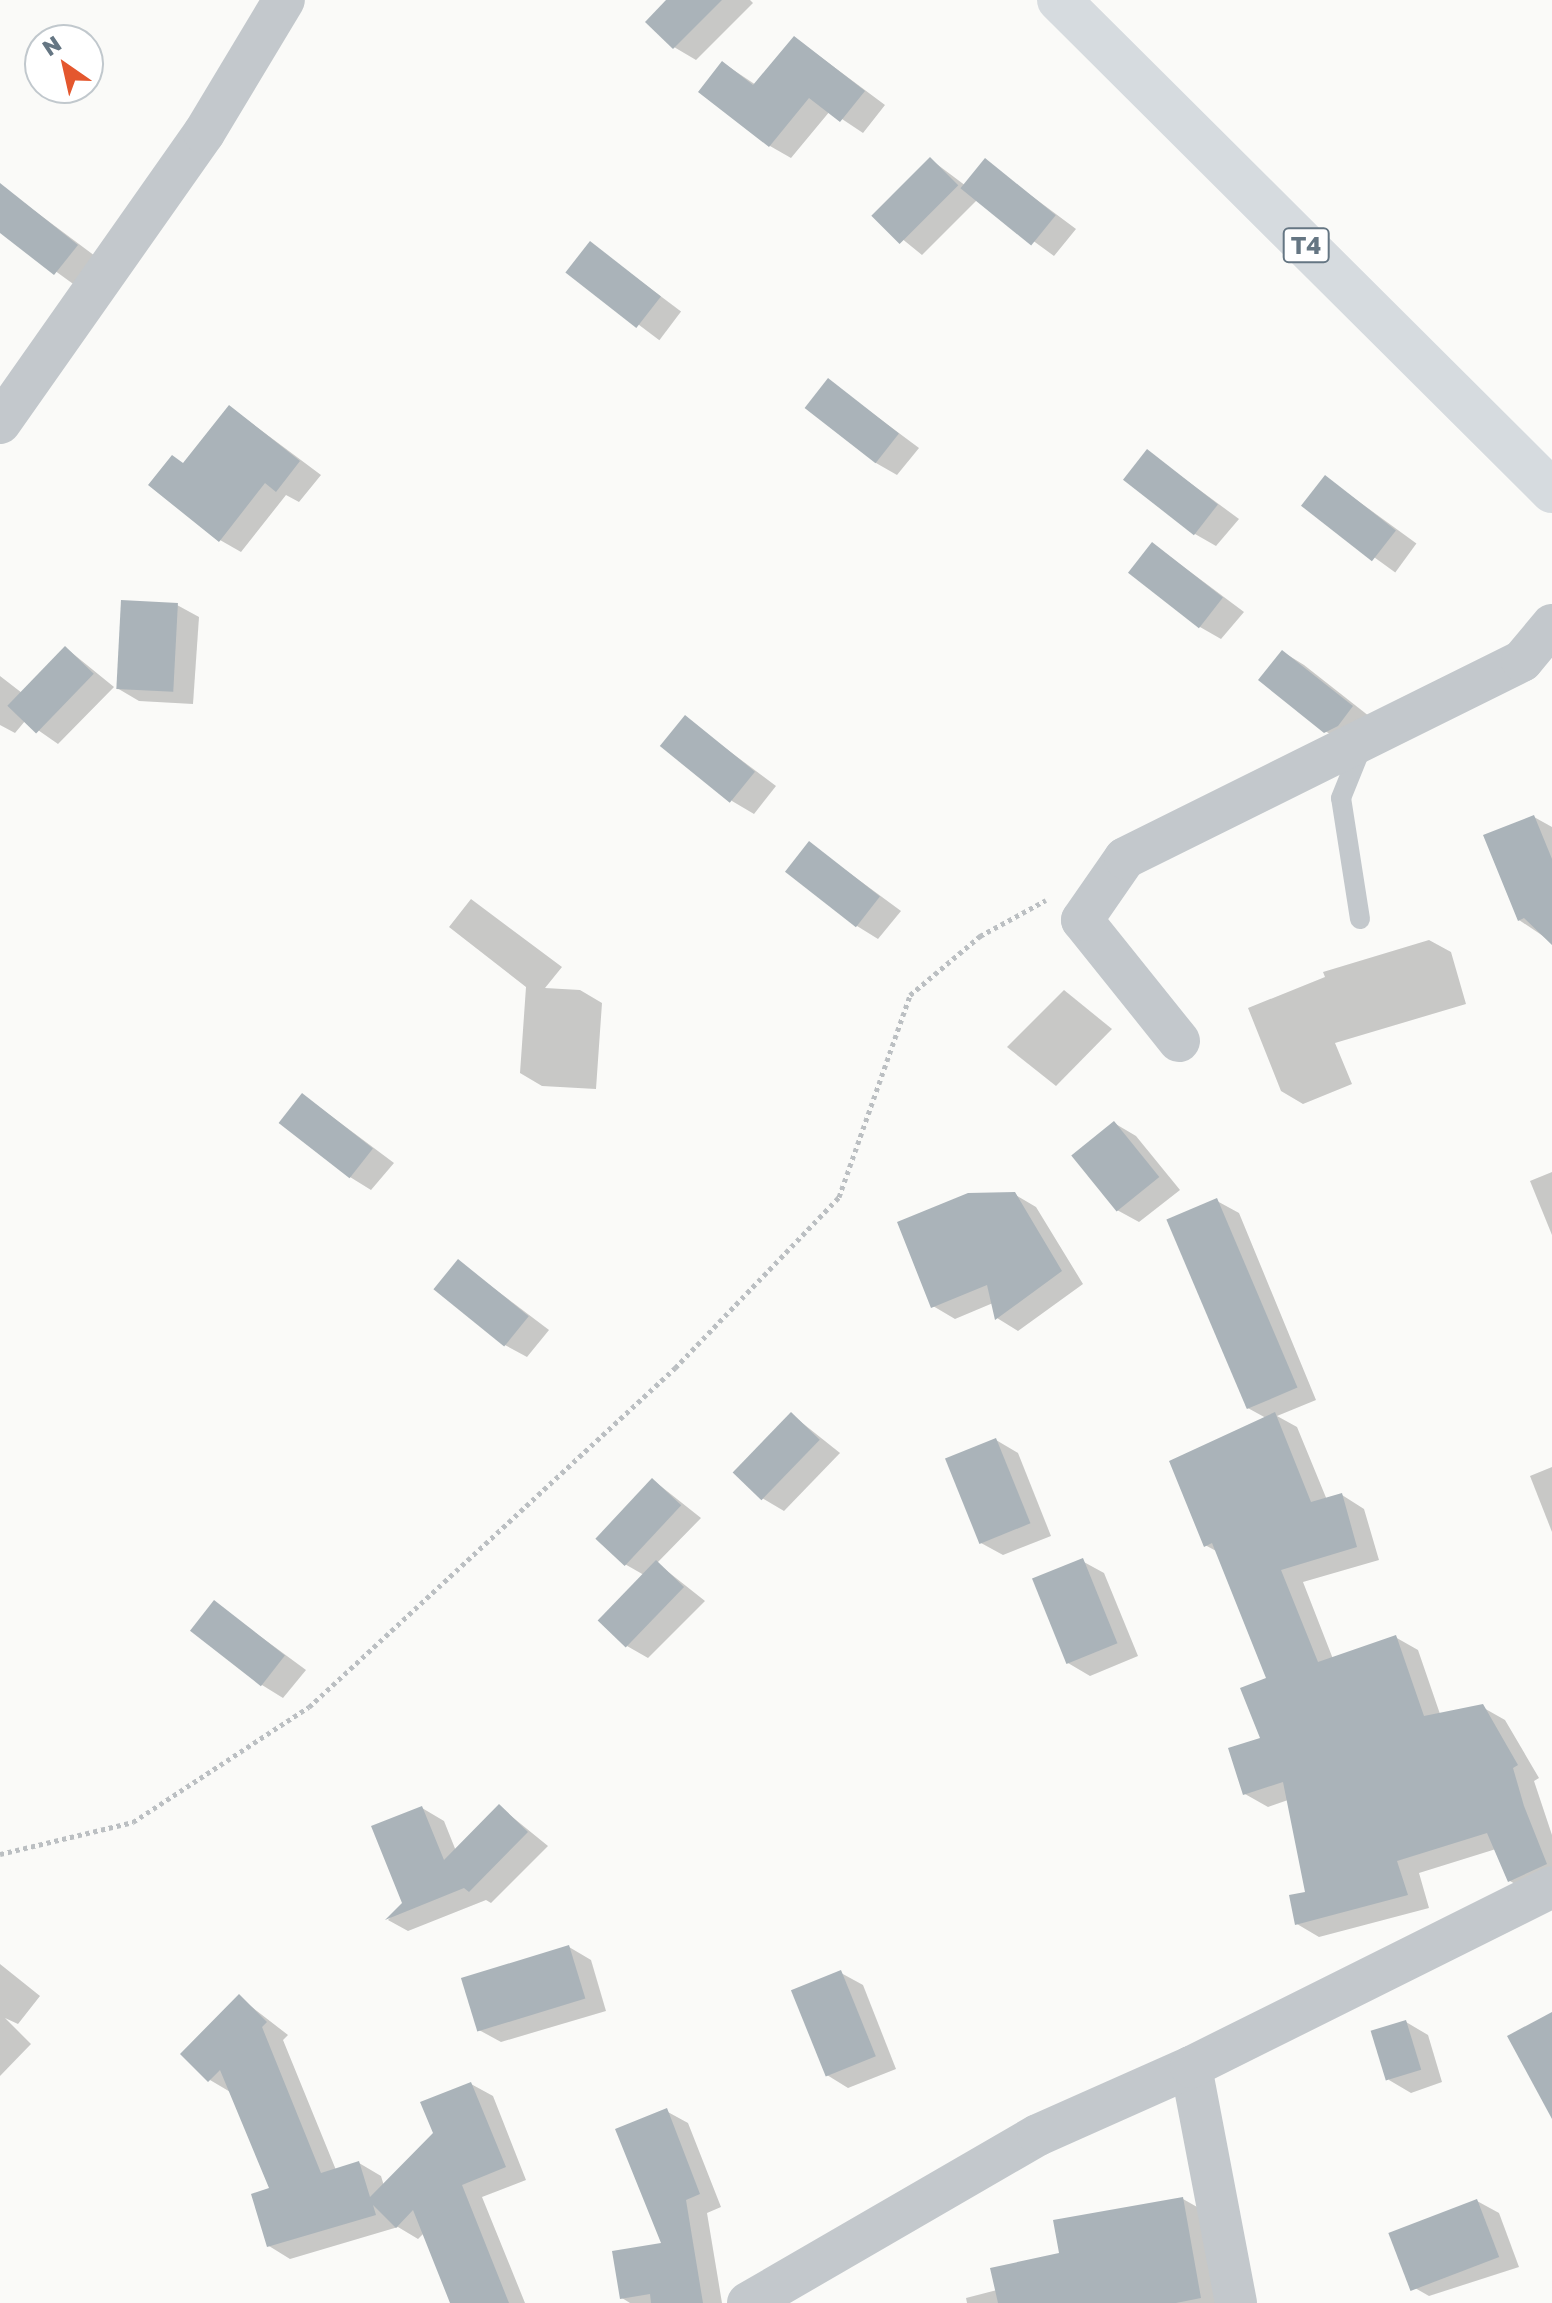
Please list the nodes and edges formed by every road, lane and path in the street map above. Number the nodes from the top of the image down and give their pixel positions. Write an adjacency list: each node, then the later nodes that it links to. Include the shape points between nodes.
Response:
1 (284, 0): 3 (street, via 204,133)
2 (1059, 0): 4 (highway, T4)
3 (0, 423)
4 (1552, 491)
5 (1552, 625): 6 (street, via 1522,661)
6 (1364, 742): 8 (lane, via 1341,798); 9 (street, via 1125,858 1082,920)
7 (1059, 894): 10 (path, via 980,936 910,995 839,1197 675,1368 309,1707 133,1822)
8 (1360, 919)
9 (1179, 1041)
10 (0, 1854)
11 (1552, 1887): 12 (street)
12 (1191, 2067): 13 (street, via 1038,2135); 14 (street)
13 (748, 2303)
14 (1236, 2303)

